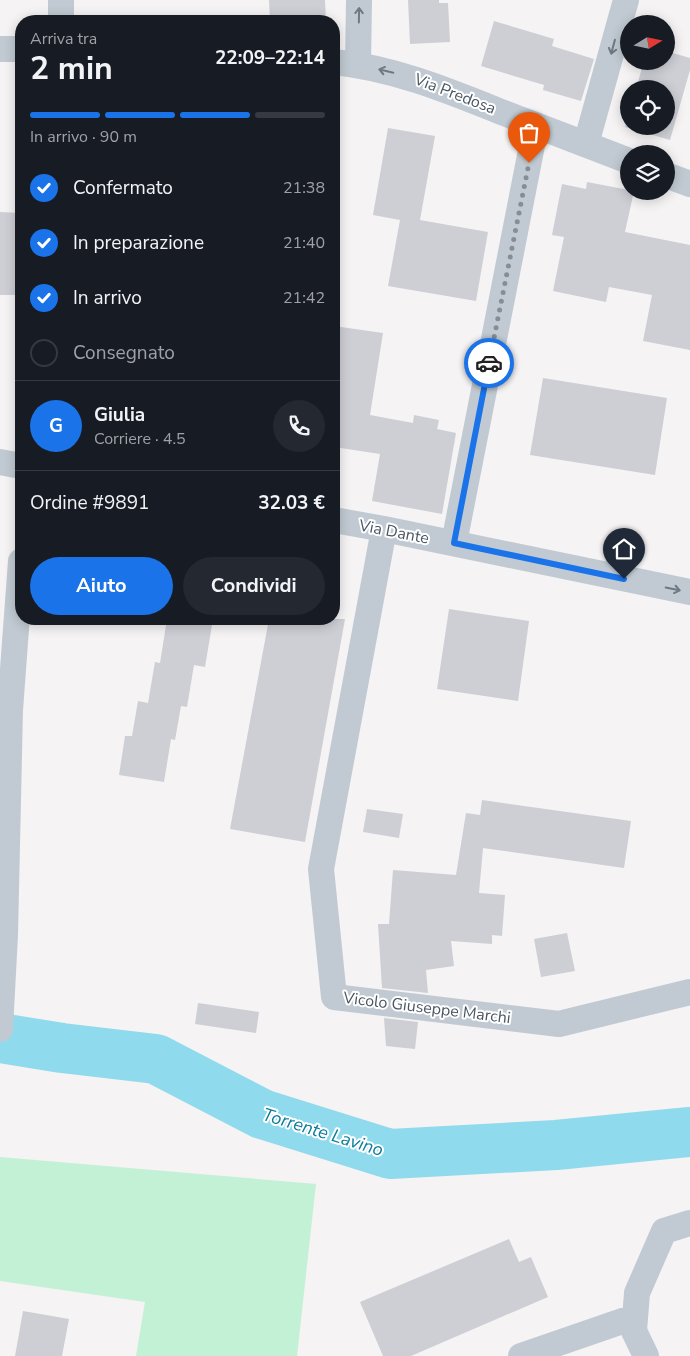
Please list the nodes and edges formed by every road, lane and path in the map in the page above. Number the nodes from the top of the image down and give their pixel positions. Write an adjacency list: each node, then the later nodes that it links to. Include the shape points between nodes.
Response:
1 (61, 0): 4 (street)
2 (359, 0): 7 (street, one-way to 2)
3 (626, 0): 9 (street, one-way to 9)
4 (61, 15)
5 (0, 49): 6 (street)
6 (15, 49)
7 (346, 63): 8 (street, Via Predosa, one-way to 7, via 401,74)
8 (536, 125): 9 (street, Via Predosa); 17 (street)
9 (586, 144): 10 (street, Via Predosa)
10 (620, 157)
11 (675, 178): 12 (street)
12 (690, 184)
13 (0, 462): 14 (street)
14 (15, 465)
15 (340, 521): 16 (street, Via Dante)
16 (384, 529): 17 (street, Via Dante); 20 (street, Vicolo Giuseppe Marchi, via 321,868 334,997 559,1024)
17 (454, 543): 18 (street, Via Dante, one-way to 18)
18 (690, 592)
19 (16, 625): 21 (street, via 10,710)
20 (690, 992)
21 (0, 1029)
22 (690, 1223): 23 (street, via 664,1231 637,1293)
23 (634, 1317): 24 (street); 25 (street, via 634,1331)
24 (520, 1356)
25 (646, 1356)

